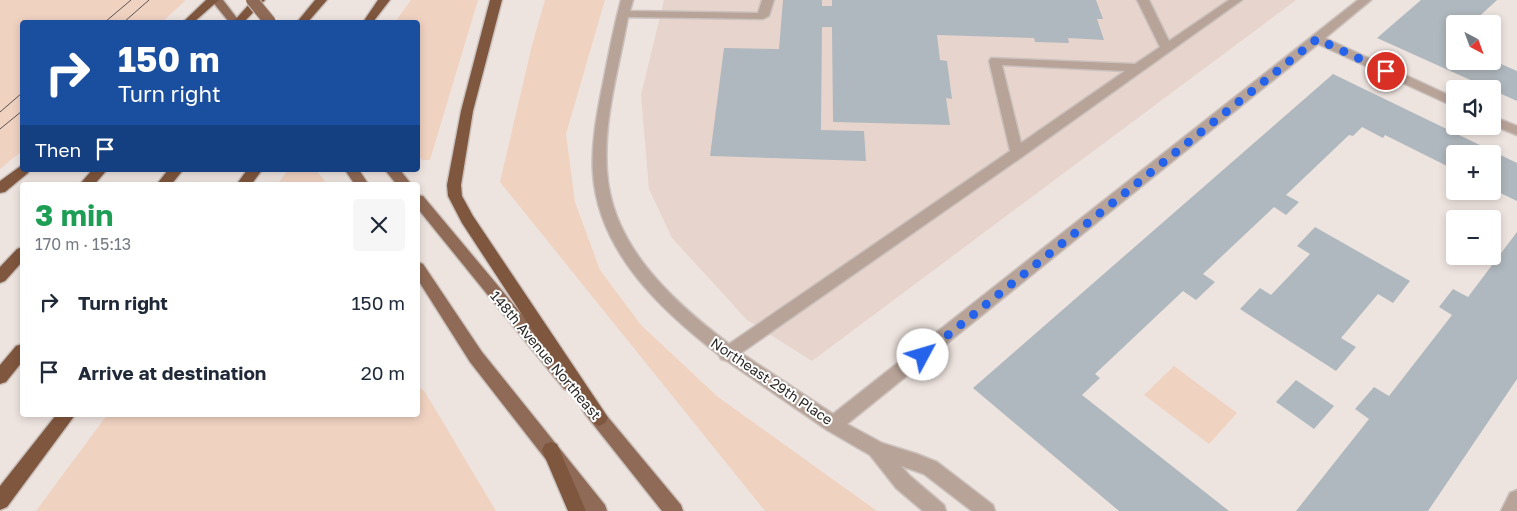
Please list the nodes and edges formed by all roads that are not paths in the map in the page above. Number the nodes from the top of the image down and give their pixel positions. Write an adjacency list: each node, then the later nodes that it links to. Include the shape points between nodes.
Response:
1 (213, 0): 14 (highway)
2 (217, 0): 15 (main road)
3 (252, 0): 17 (main road, bridge)
4 (258, 0): 16 (highway)
5 (321, 0): 18 (highway)
6 (384, 0): 19 (highway)
7 (496, 0): 45 (highway, via 467,111 454,185 455,196 466,219)
8 (627, 0): 13 (street, Northeast 29th Place)
9 (768, 0): 13 (street, via 763,16)
10 (1144, 0): 21 (street)
11 (1236, 0): 21 (street)
12 (1365, 0): 20 (street)
13 (623, 14): 42 (street, Northeast 29th Place, via 600,141 600,176 608,214 632,264 680,315)
14 (190, 20)
15 (234, 20)
16 (238, 20)
17 (268, 20)
18 (304, 20)
19 (369, 20)
20 (1317, 39): 23 (street); 46 (street)
21 (1167, 49): 22 (street)
22 (1138, 68): 26 (street); 26 (street, via 995,61)
23 (1446, 99)
24 (1501, 124): 25 (street)
25 (1517, 131)
26 (1017, 154): 42 (street)
27 (20, 172): 36 (highway)
28 (98, 172): 32 (highway)
29 (174, 172): 33 (highway)
30 (253, 172): 34 (highway)
31 (394, 172): 35 (main road)
32 (89, 182)
33 (166, 182)
34 (245, 182)
35 (402, 182)
36 (0, 188)
37 (420, 202): 45 (main road, 148th Avenue Northeast)
38 (20, 255): 40 (highway)
39 (420, 271): 47 (main road, via 476,357)
40 (0, 277)
41 (20, 353): 43 (highway)
42 (727, 354): 46 (street, Northeast 29th Place)
43 (0, 377)
44 (64, 417): 50 (highway)
45 (599, 418): 53 (main road, 148th Avenue Northeast)
46 (833, 424): 48 (street, Northeast 29th Place)
47 (551, 450): 51 (highway); 52 (main road)
48 (877, 450): 54 (street, Northeast 29th Place, via 902,482); 55 (street, Northeast 29th Place, via 924,464)
49 (1517, 499): 56 (street)
50 (0, 501)
51 (576, 511)
52 (598, 511)
53 (674, 511)
54 (937, 511)
55 (986, 511)
56 (1510, 511)

